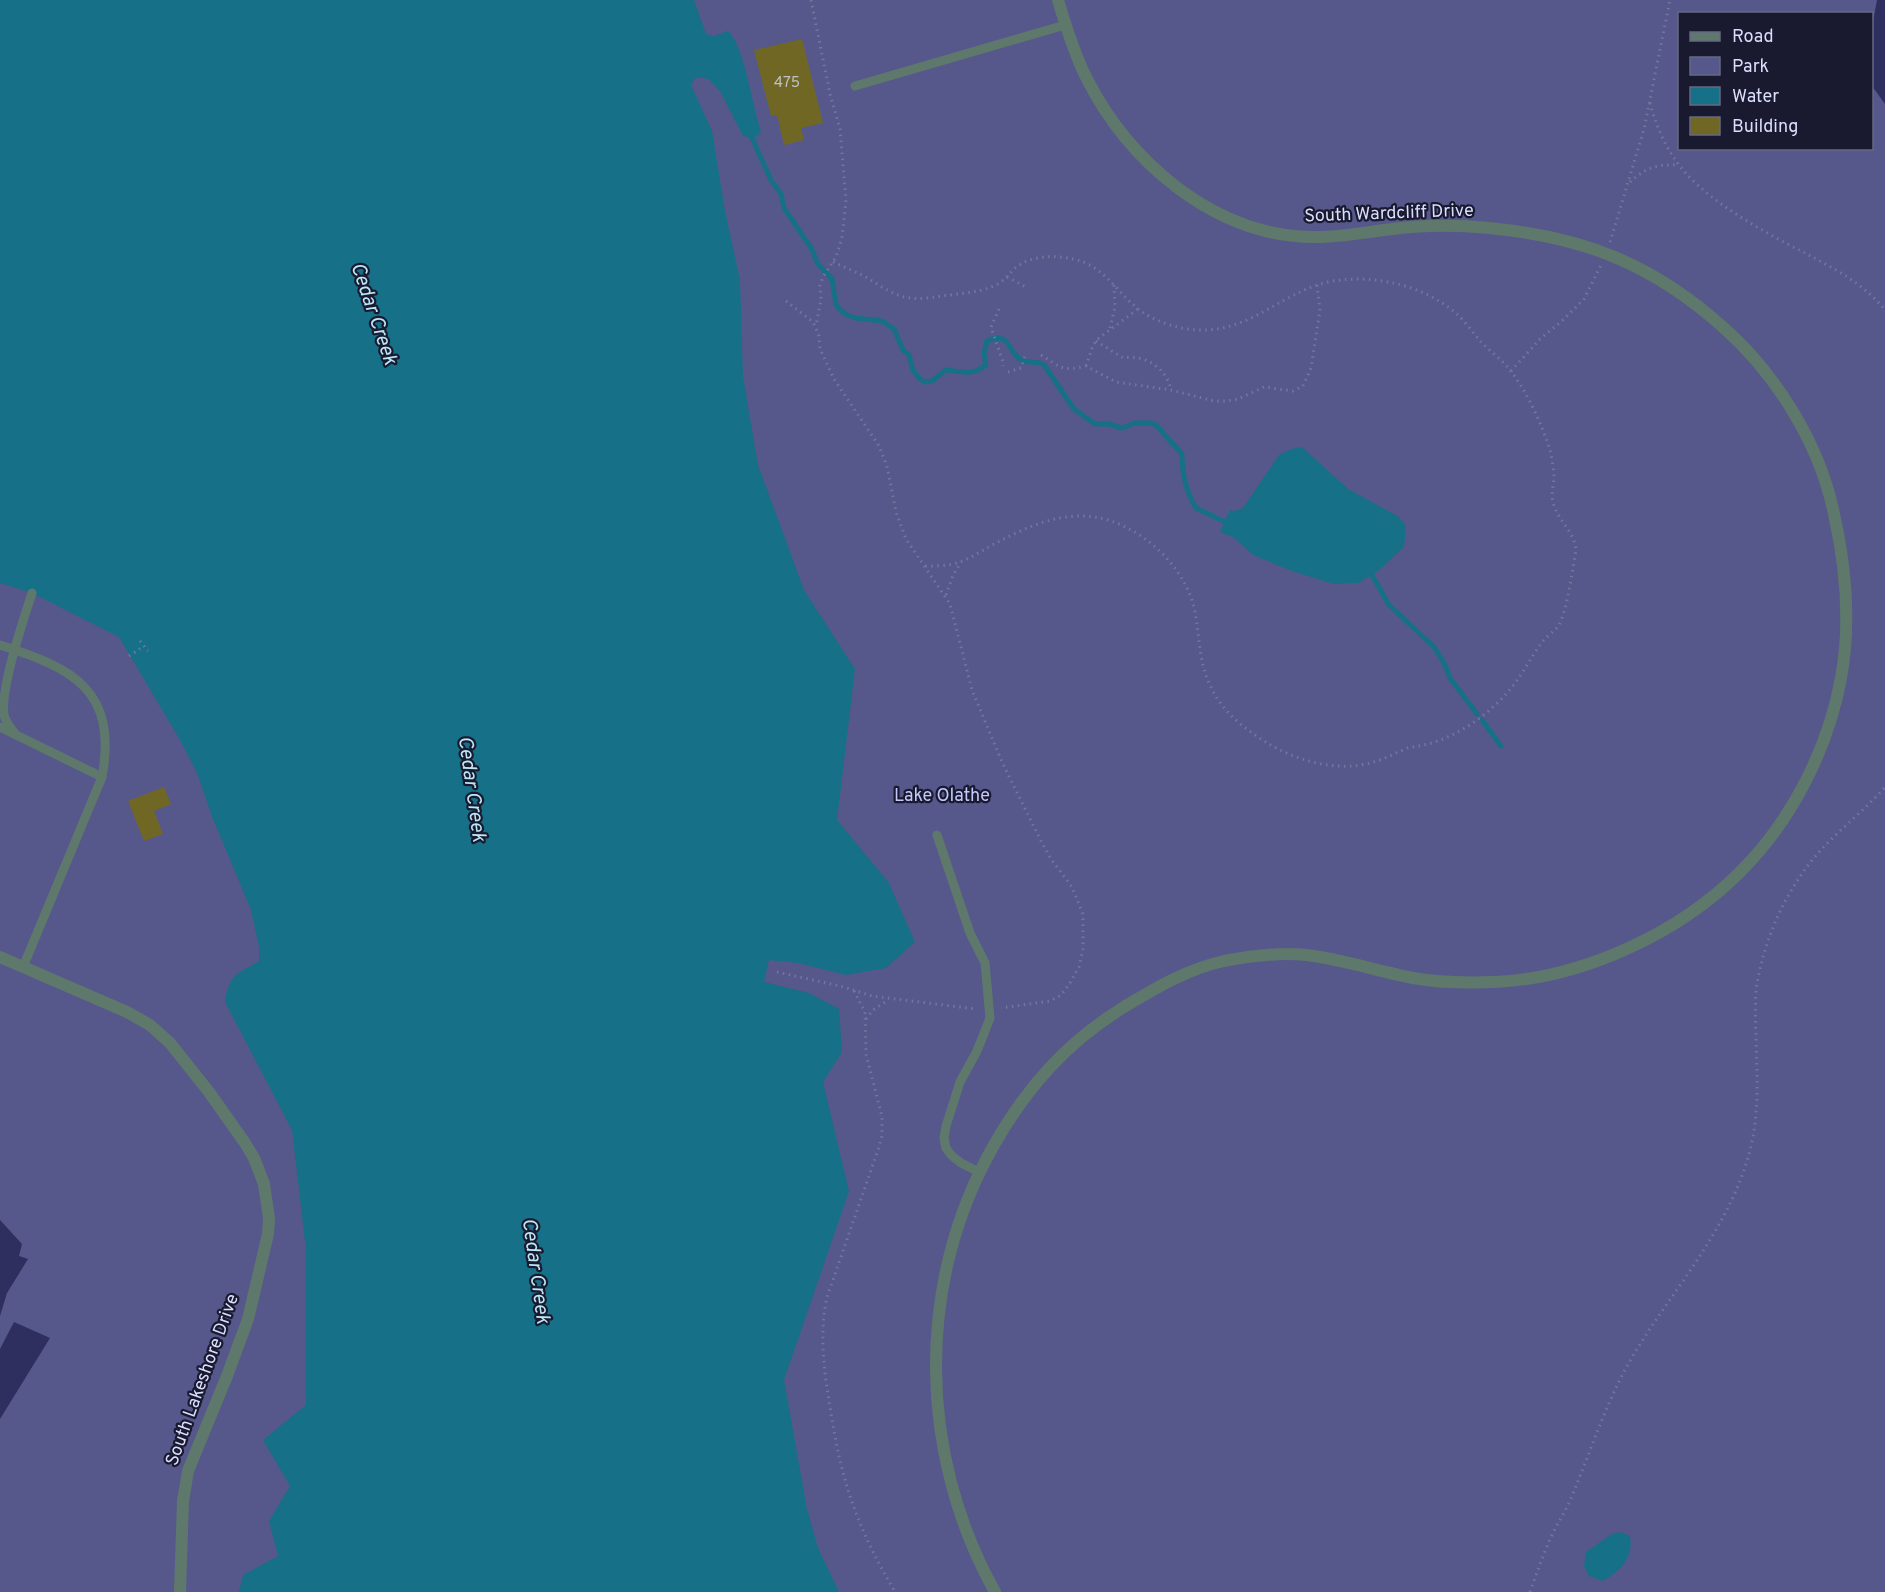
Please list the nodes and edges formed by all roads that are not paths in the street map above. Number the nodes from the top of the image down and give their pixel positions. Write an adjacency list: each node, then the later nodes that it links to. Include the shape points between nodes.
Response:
1 (1058, 0): 2 (street, South Wardcliff Drive)
2 (1065, 25): 3 (lane); 13 (street, South Wardcliff Drive, via 1088,82 1140,155 1198,203 1233,221 1273,233 1309,237 1450,226 1546,236 1624,260 1686,296 1735,337 1756,361 1798,420 1815,453 1827,484 1840,541 1846,632 1832,713 1799,794 1743,870 1673,924 1599,960 1545,976 1501,982 1419,979 1301,954 1266,955 1195,969 1120,1010 1063,1052 1022,1099)
3 (855, 86)
4 (32, 593): 6 (lane)
5 (0, 645): 6 (lane)
6 (15, 649): 8 (lane, via 2,699 4,715); 9 (lane, via 58,666 78,679 98,704 105,723 107,751)
7 (0, 727): 8 (lane)
8 (17, 736): 9 (lane)
9 (102, 777): 12 (lane)
10 (937, 835): 13 (lane, via 970,933 985,963 990,1018 960,1082 944,1138 951,1155)
11 (0, 957): 12 (street, South Lakeshore Drive)
12 (23, 967): 14 (street, South Lakeshore Drive, via 127,1012 164,1037 245,1143 264,1184 268,1234 248,1319 188,1471 183,1501)
13 (979, 1172): 15 (street, South Wardcliff Drive, via 947,1263 937,1320 935,1375 938,1415 953,1493 966,1532)
14 (180, 1592)
15 (995, 1592)

